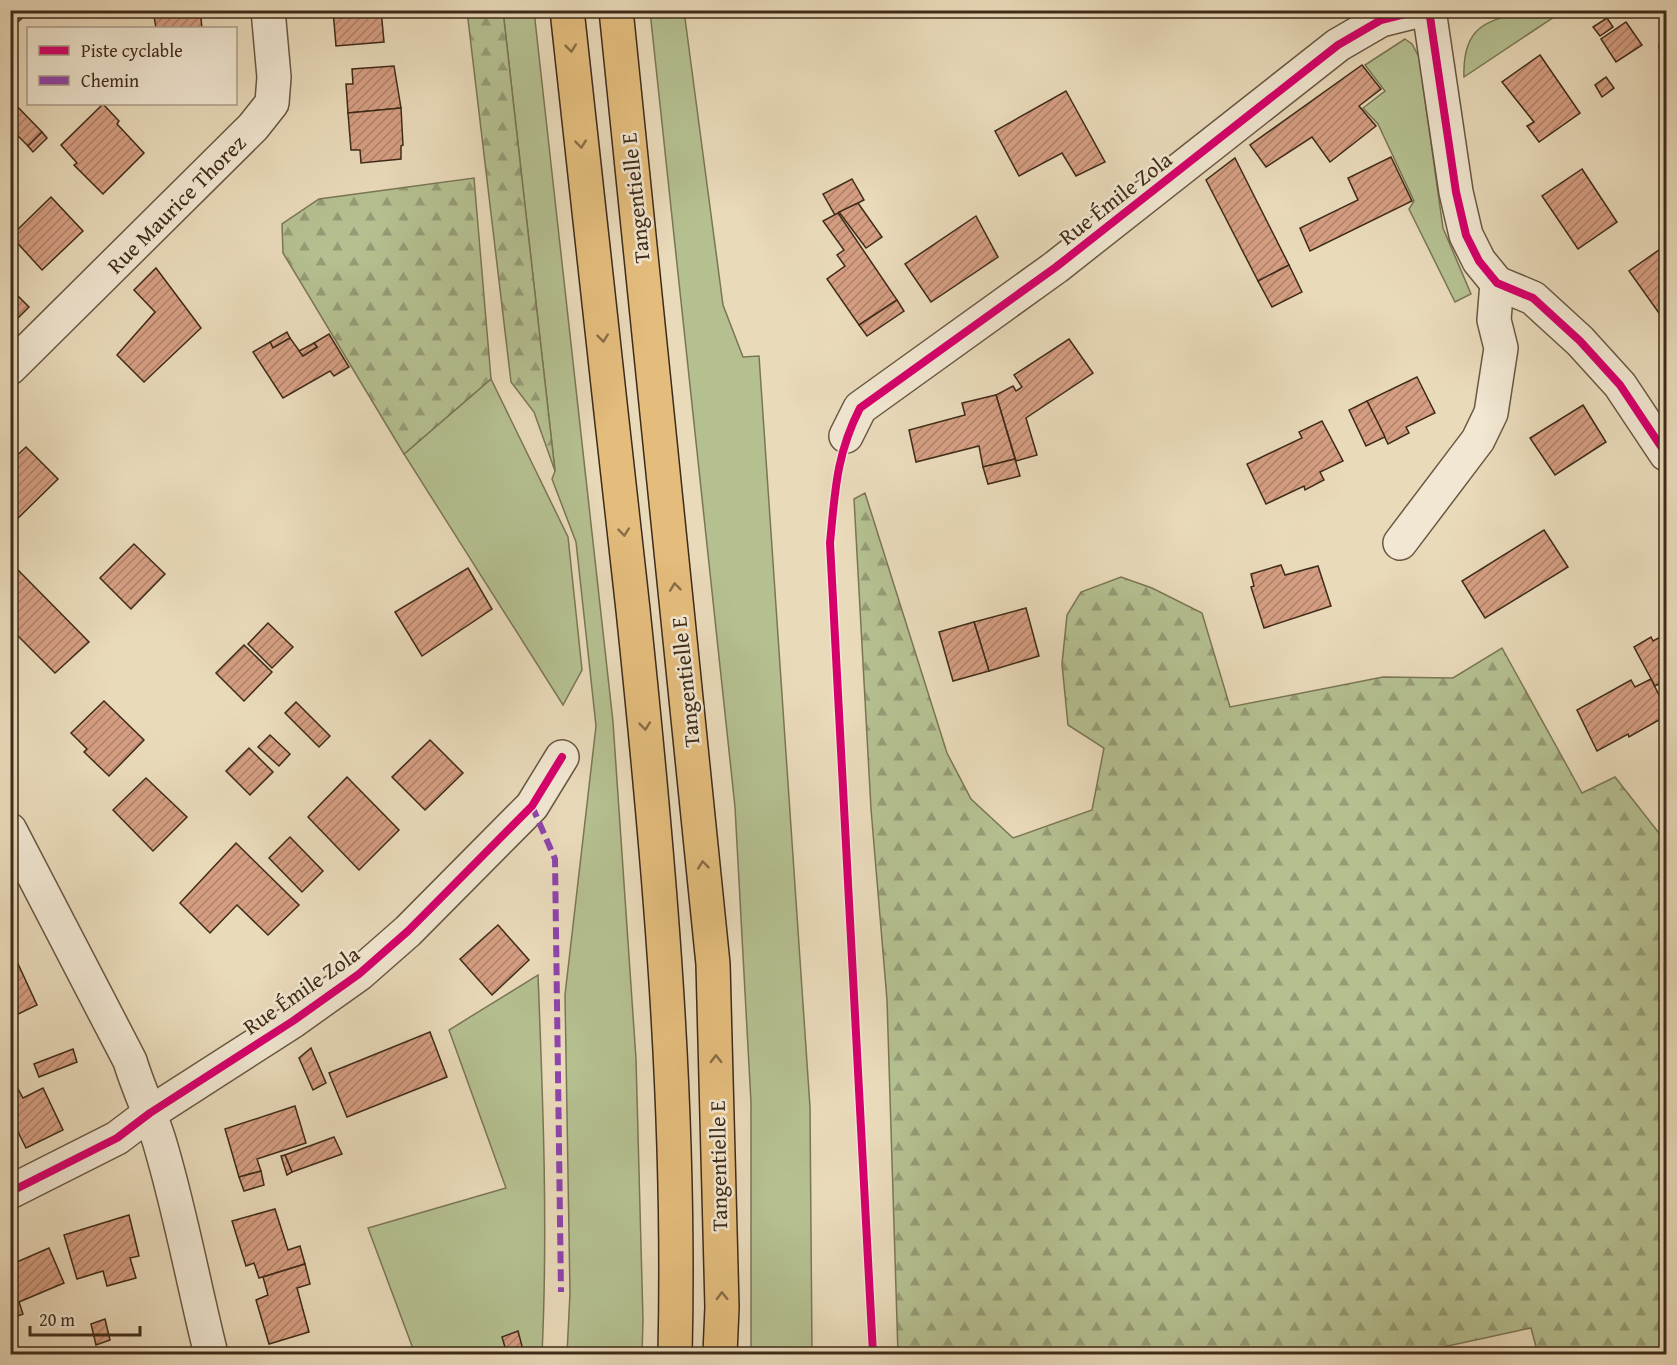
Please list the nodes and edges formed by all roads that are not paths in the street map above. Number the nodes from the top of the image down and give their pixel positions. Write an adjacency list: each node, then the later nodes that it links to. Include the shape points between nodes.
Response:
1 (268, 10): 7 (street, Rue Maurice Thorez, via 274,77 272,103 254,127)
2 (567, 10): 16 (main road, Tangentielle E, one-way to 16, via 641,693 666,977 675,1139)
3 (616, 10): 17 (main road, Tangentielle E, one-way to 3, via 713,964)
4 (1422, 10): 8 (street, Rue Émile Zola, via 1381,20 1338,45 1056,267 860,408)
5 (1429, 10): 6 (street, via 1466,235 1479,261)
6 (1497, 283): 9 (street, via 1533,298 1580,341 1620,385); 10 (street, via 1494,320 1501,348 1491,413 1478,440)
7 (10, 368)
8 (846, 436)
9 (1666, 454)
10 (1400, 543)
11 (562, 757): 13 (street, Rue Émile Zola, via 532,806 408,932 293,1021)
12 (10, 830): 13 (street, via 130,1061)
13 (150, 1113): 14 (street, Rue Émile Zola, via 117,1138); 15 (street, via 162,1148)
14 (10, 1192)
15 (211, 1354)
16 (675, 1354)
17 (720, 1354)

